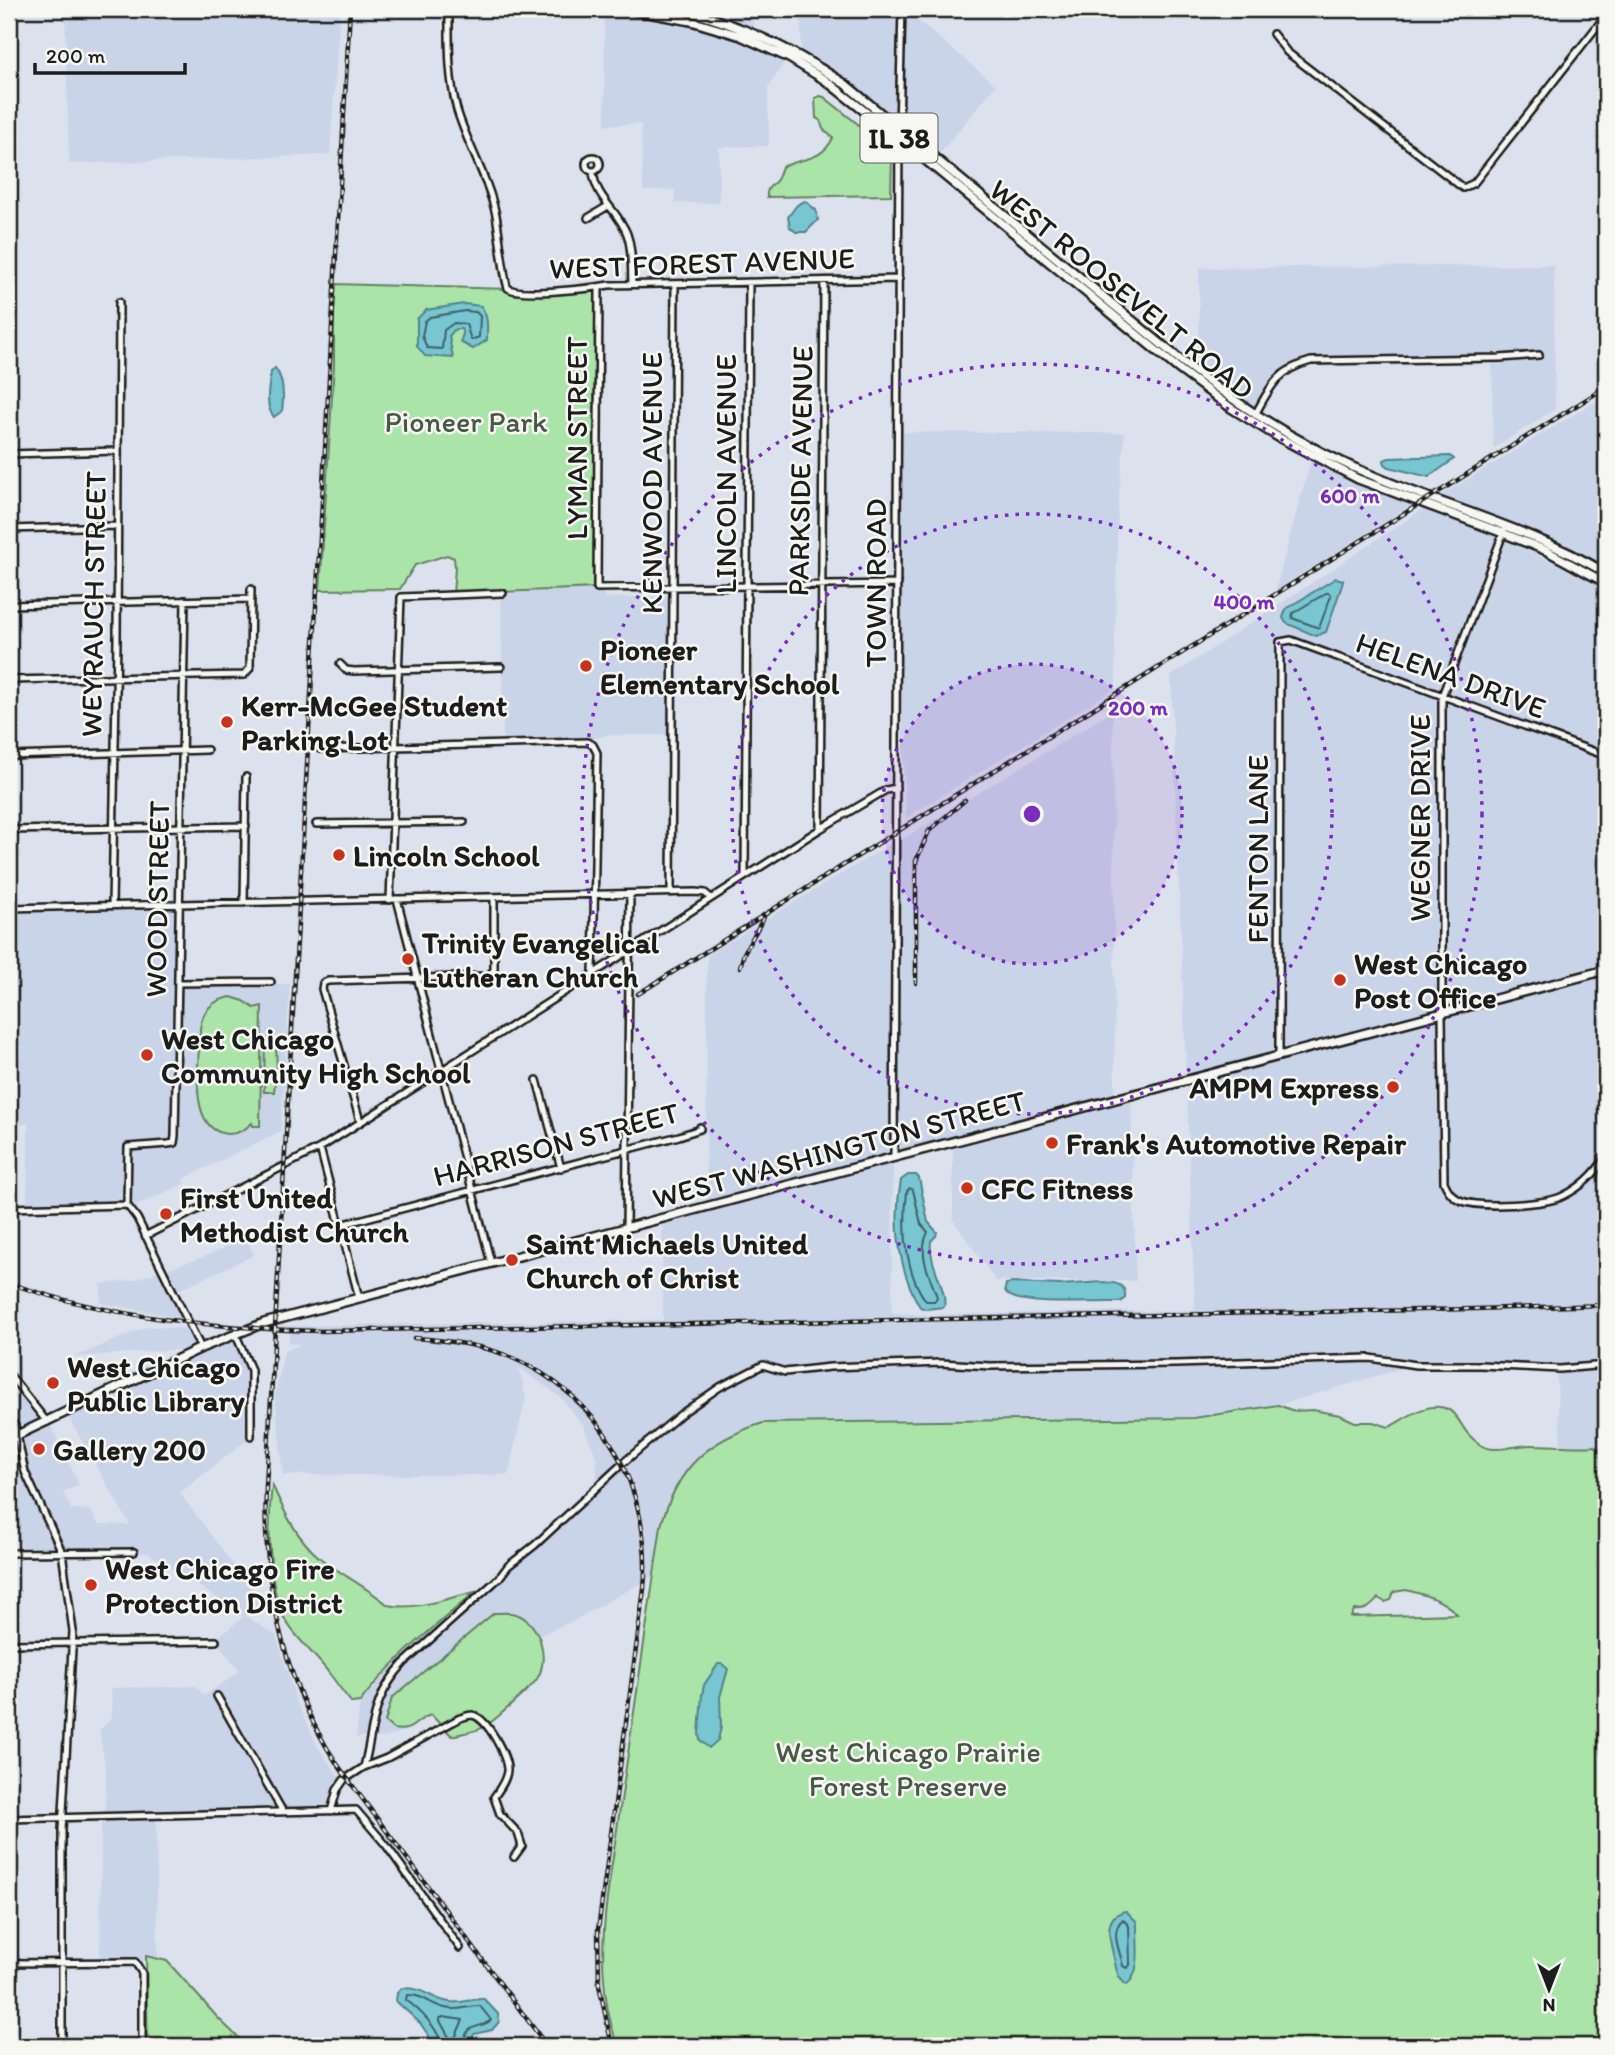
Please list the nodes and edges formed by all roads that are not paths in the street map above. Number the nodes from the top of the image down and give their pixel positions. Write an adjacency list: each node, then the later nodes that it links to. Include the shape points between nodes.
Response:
1 (449, 9): 17 (street, WEST FOREST AVENUE, via 454,94 496,213 507,287 517,291)
2 (628, 9): 8 (main road, WEST ROOSEVELT ROAD / IL 38, via 712,26 773,50 825,80)
3 (678, 9): 7 (main road, WEST ROOSEVELT ROAD / IL 38, via 731,24 792,51 845,83)
4 (902, 9): 7 (street, TOWN ROAD)
5 (1606, 15): 6 (street, via 1474,183 1463,188 1287,52)
6 (1273, 34)
7 (900, 128): 8 (street, TOWN ROAD); 20 (main road, WEST ROOSEVELT ROAD / IL 38)
8 (900, 139): 12 (street, TOWN ROAD); 20 (main road, WEST ROOSEVELT ROAD / IL 38, via 1172,364)
9 (593, 171): 10 (street)
10 (608, 206): 11 (street); 15 (street, via 629,241)
11 (588, 218)
12 (899, 279): 13 (street, WEST FOREST AVENUE); 28 (street, TOWN ROAD)
13 (824, 281): 14 (street, WEST FOREST AVENUE); 29 (street, PARKSIDE AVENUE)
14 (750, 282): 16 (street, WEST FOREST AVENUE); 30 (street, LINCOLN AVENUE)
15 (632, 284): 16 (street, WEST FOREST AVENUE); 17 (street, WEST FOREST AVENUE)
16 (675, 284): 31 (street, KENWOOD AVENUE)
17 (599, 287): 31 (street, LYMAN STREET, via 597,588)
18 (119, 302): 21 (street, WEYRAUCH STREET)
19 (1539, 355): 20 (street, via 1311,361 1279,376)
20 (1254, 418): 25 (main road, WEST ROOSEVELT ROAD / IL 38, via 1371,475)
21 (117, 451): 22 (street); 23 (street, WEYRAUCH STREET)
22 (9, 454)
23 (117, 526): 24 (street); 36 (street, WEYRAUCH STREET)
24 (9, 529)
25 (1505, 529): 26 (main road, WEST ROOSEVELT ROAD / IL 38, via 1555,545); 27 (main road, WEST ROOSEVELT ROAD / IL 38); 45 (street, WEGNER DRIVE)
26 (1606, 573)
27 (1606, 583)
28 (898, 584): 29 (street); 54 (street, TOWN ROAD)
29 (822, 585): 30 (street); 62 (street, PARKSIDE AVENUE)
30 (747, 587): 31 (street); 63 (street, LINCOLN AVENUE)
31 (673, 588): 64 (street, KENWOOD AVENUE)
32 (251, 589): 34 (street)
33 (503, 593): 41 (street, via 401,597)
34 (250, 599): 35 (street); 42 (street, via 247,673)
35 (185, 600): 36 (street); 42 (street, WOOD STREET)
36 (116, 602): 37 (street); 43 (street, WEYRAUCH STREET)
37 (9, 605)
38 (1280, 642): 45 (street, HELENA DRIVE, via 1292,640); 81 (street, FENTON LANE)
39 (340, 664): 41 (street, via 346,670)
40 (501, 667): 41 (street)
41 (398, 671): 46 (street)
42 (183, 676): 43 (street); 49 (street, WOOD STREET)
43 (115, 678): 44 (street); 50 (street, WEYRAUCH STREET)
44 (9, 680)
45 (1442, 696): 52 (street, HELENA DRIVE); 80 (street, WEGNER DRIVE)
46 (395, 747): 47 (street); 56 (street); 66 (street, via 593,745 597,754)
47 (320, 749)
48 (207, 750): 49 (street)
49 (183, 752): 50 (street); 59 (street, WOOD STREET)
50 (114, 753): 51 (street); 60 (street, WEYRAUCH STREET)
51 (9, 755)
52 (1606, 755)
53 (246, 777): 58 (street)
54 (896, 788): 62 (street); 89 (street, TOWN ROAD)
55 (464, 822): 56 (street)
56 (393, 823): 57 (street); 69 (street)
57 (316, 824)
58 (246, 826): 59 (street); 70 (street)
59 (181, 827): 60 (street); 71 (street, WOOD STREET)
60 (112, 829): 61 (street); 72 (street, WEYRAUCH STREET)
61 (9, 830)
62 (820, 830): 63 (street)
63 (745, 877): 68 (street)
64 (671, 893): 65 (street); 68 (street, via 705,893)
65 (630, 894): 66 (street); 74 (street)
66 (594, 895): 67 (street); 76 (street)
67 (494, 897): 69 (street); 77 (street, via 494,970 490,975)
68 (712, 898): 74 (street)
69 (394, 900): 70 (street); 77 (street)
70 (244, 903): 71 (street)
71 (180, 904): 72 (street); 79 (street, WOOD STREET)
72 (112, 906): 73 (street)
73 (9, 908)
74 (628, 952): 76 (street); 87 (street)
75 (1606, 970): 80 (main road, WEST WASHINGTON STREET)
76 (593, 974): 82 (street)
77 (417, 978): 82 (street); 84 (street, via 323,983)
78 (271, 982): 79 (street)
79 (178, 983): 92 (street, WOOD STREET, via 175,1140 128,1147)
80 (1442, 1013): 81 (main road, WEST WASHINGTON STREET); 88 (street, WEGNER DRIVE, via 1444,1182 1450,1194 1473,1203 1543,1203 1575,1190)
81 (1279, 1056): 89 (main road, WEST WASHINGTON STREET)
82 (441, 1070): 84 (street); 91 (street)
83 (537, 1080): 90 (street)
84 (360, 1121): 86 (street)
85 (700, 1127): 87 (street, HARRISON STREET)
86 (320, 1148): 94 (street); 96 (street)
87 (626, 1150): 90 (street, HARRISON STREET); 95 (street)
88 (1606, 1157)
89 (894, 1158): 95 (main road, WEST WASHINGTON STREET)
90 (561, 1168): 91 (street, HARRISON STREET)
91 (472, 1190): 94 (street, HARRISON STREET); 97 (street)
92 (127, 1205): 93 (street); 96 (street)
93 (9, 1208)
94 (340, 1225): 98 (street)
95 (626, 1229): 97 (main road, WEST WASHINGTON STREET)
96 (145, 1236): 100 (street)
97 (491, 1263): 98 (main road, WEST WASHINGTON STREET)
98 (359, 1298): 99 (main road, WEST WASHINGTON STREET)
99 (236, 1335): 100 (main road, WEST WASHINGTON STREET); 106 (street, via 251,1370)
100 (201, 1348): 104 (main road, WEST WASHINGTON STREET)
101 (1606, 1365): 115 (street, via 1560,1369 1416,1365 1370,1358 1163,1364 941,1363 785,1372 758,1367 720,1387 665,1427 391,1676 374,1712)
102 (9, 1374): 104 (street)
103 (9, 1418): 105 (street)
104 (47, 1422): 105 (main road, WEST WASHINGTON STREET)
105 (18, 1435): 107 (main road, WEST WASHINGTON STREET); 108 (street, via 25,1472)
106 (251, 1436)
107 (9, 1439)
108 (62, 1552): 109 (street); 110 (street); 112 (street)
109 (134, 1552)
110 (9, 1553)
111 (216, 1641): 112 (street)
112 (73, 1643): 113 (street); 119 (street)
113 (9, 1644)
114 (217, 1696): 117 (street)
115 (364, 1767): 116 (street, via 340,1784); 120 (street, via 460,1718 472,1715 483,1721 502,1750 507,1770 494,1797 500,1814 518,1833 522,1846)
116 (331, 1811): 117 (street); 121 (street, via 356,1810)
117 (283, 1812): 119 (street)
118 (9, 1819): 119 (street)
119 (63, 1819): 123 (street)
120 (514, 1857)
121 (460, 1948)
122 (9, 1962): 123 (street)
123 (62, 1962): 124 (street); 125 (street, via 132,1962 139,1966 143,1976)
124 (62, 2046)
125 (142, 2046)

